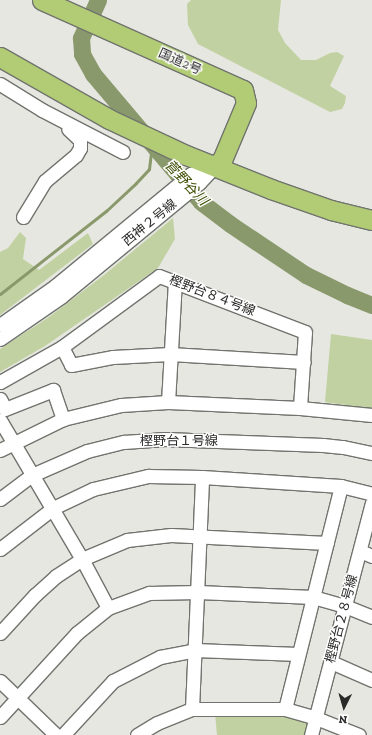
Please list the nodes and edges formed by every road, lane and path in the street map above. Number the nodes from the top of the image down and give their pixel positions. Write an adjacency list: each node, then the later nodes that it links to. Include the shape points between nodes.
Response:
1 (42, 0): 6 (highway, 国道2号, via 243,90 246,104 222,160)
2 (0, 57): 6 (highway, via 109,118)
3 (0, 84): 4 (street)
4 (54, 117): 5 (street); 8 (street, via 80,140 80,148 76,155 45,181)
5 (123, 152)
6 (216, 165): 7 (street, 西神２号線); 9 (highway, via 271,189 331,210)
7 (177, 194): 11 (street, 西神２号線); 12 (street, 西神２号線, via 62,296)
8 (23, 217)
9 (372, 220)
10 (175, 282): 13 (street, 樫野台８４号線, via 159,276); 14 (street); 15 (street, 樫野台８４号線, via 305,332)
11 (0, 325)
12 (0, 339)
13 (62, 347): 14 (street, via 71,365 113,357); 16 (street, 樫野台８４号線)
14 (170, 354): 15 (street); 18 (street)
15 (304, 362): 19 (street, 樫野台８４号線)
16 (0, 382)
17 (0, 399): 21 (street, via 5,409 53,390)
18 (168, 402): 19 (street); 21 (street, via 121,405)
19 (300, 408): 20 (street)
20 (372, 415)
21 (63, 419): 23 (street)
22 (0, 420): 23 (street)
23 (13, 443): 24 (street); 26 (street)
24 (0, 450)
25 (372, 453): 26 (street, 樫野台１号線, via 323,445 165,439 124,442 87,451)
26 (32, 475): 30 (street, 樫野台１号線); 32 (street)
27 (202, 477): 28 (street); 32 (street, via 148,476 93,489); 33 (street)
28 (341, 486): 29 (street); 34 (street)
29 (372, 494)
30 (0, 499)
31 (372, 503): 36 (street, 樫野台２８号線)
32 (53, 508): 35 (street); 38 (street)
33 (201, 536): 34 (street); 38 (street, via 127,540); 39 (street)
34 (327, 543): 40 (street)
35 (0, 548)
36 (360, 551): 37 (street); 41 (street, 樫野台２８号線)
37 (372, 556)
38 (82, 559): 42 (street); 44 (street, via 56,576)
39 (198, 592): 40 (street); 42 (street, via 149,593); 45 (street)
40 (313, 597): 41 (street); 46 (street)
41 (345, 606): 43 (street); 47 (street, 樫野台２８号線)
42 (108, 608): 50 (street, via 78,633)
43 (372, 617)
44 (0, 633)
45 (195, 650): 46 (street); 51 (street); 56 (street, via 160,657 113,681)
46 (298, 654): 52 (street)
47 (331, 662): 48 (street); 54 (street, 樫野台２８号線)
48 (372, 680)
49 (0, 681): 50 (street)
50 (18, 698): 53 (street); 55 (street)
51 (192, 709): 52 (street); 57 (street, via 157,723)
52 (284, 709): 54 (street)
53 (0, 717)
54 (316, 718): 58 (street, 樫野台２８号線); 59 (street)
55 (56, 735)
56 (63, 735)
57 (137, 735)
58 (311, 735)
59 (359, 735)

